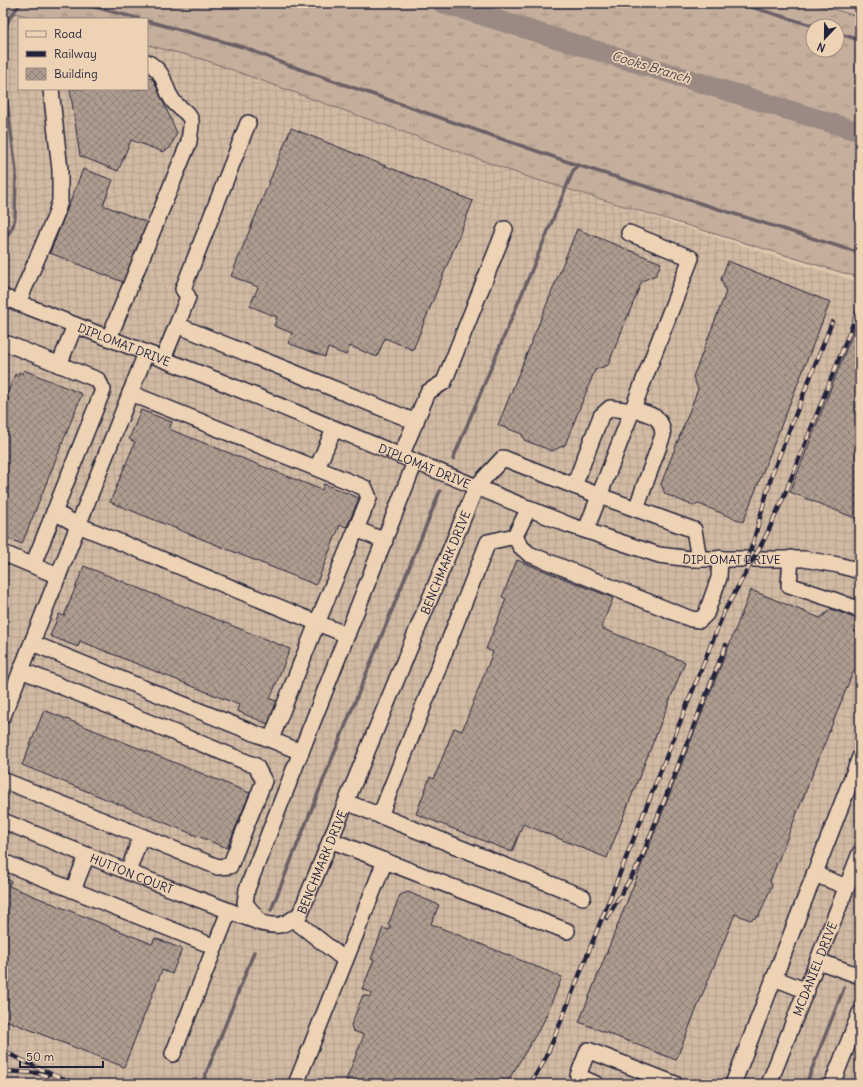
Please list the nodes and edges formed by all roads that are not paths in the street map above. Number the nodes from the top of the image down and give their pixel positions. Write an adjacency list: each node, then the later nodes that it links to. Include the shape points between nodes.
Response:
1 (148, 62): 10 (street, via 155,66 161,74 174,103 187,113 191,122 189,142)
2 (51, 90): 7 (street, via 60,170 60,201)
3 (248, 123): 9 (street, via 184,289 188,297)
4 (505, 229): 17 (street, via 444,382 428,392)
5 (629, 233): 16 (street, via 691,258)
6 (3, 297): 7 (street, DIPLOMAT DRIVE)
7 (18, 303): 8 (street, DIPLOMAT DRIVE)
8 (75, 325): 10 (street, DIPLOMAT DRIVE); 14 (street)
9 (177, 325): 13 (street); 17 (street)
10 (109, 338): 12 (street, DIPLOMAT DRIVE)
11 (3, 346): 14 (street, via 8,344)
12 (146, 353): 13 (street, DIPLOMAT DRIVE); 15 (street)
13 (163, 359): 18 (street, DIPLOMAT DRIVE)
14 (59, 364): 27 (street, via 98,380 103,390)
15 (130, 393): 21 (street); 28 (street)
16 (633, 410): 22 (street, via 610,408 601,416); 24 (street); 26 (street, via 658,418 663,434)
17 (416, 422): 19 (street)
18 (334, 429): 19 (street, DIPLOMAT DRIVE); 21 (street)
19 (401, 456): 20 (street, DIPLOMAT DRIVE)
20 (415, 462): 23 (street, DIPLOMAT DRIVE); 32 (street)
21 (317, 468): 29 (street, via 365,488 369,498)
22 (574, 486): 23 (street, via 504,458); 24 (street)
23 (476, 487): 25 (street, DIPLOMAT DRIVE); 52 (street, BENCHMARK DRIVE)
24 (600, 496): 26 (street); 30 (street)
25 (529, 508): 30 (street, DIPLOMAT DRIVE); 31 (street)
26 (636, 509): 36 (street, via 694,530)
27 (54, 512): 28 (street); 37 (street)
28 (78, 525): 39 (street); 41 (street)
29 (356, 529): 32 (street); 41 (street)
30 (586, 530): 36 (street, DIPLOMAT DRIVE, via 660,555)
31 (515, 536): 34 (street, via 520,546 529,554 690,619 700,620 706,614 719,578); 53 (street, via 488,542)
32 (385, 541): 42 (street)
33 (3, 553): 37 (street)
34 (720, 558): 35 (street, DIPLOMAT DRIVE); 36 (street, DIPLOMAT DRIVE)
35 (790, 558): 38 (street, DIPLOMAT DRIVE); 40 (street, via 789,585)
36 (699, 559)
37 (33, 566): 39 (street)
38 (860, 571)
39 (58, 576): 43 (street)
40 (860, 610)
41 (316, 623): 42 (street); 46 (street)
42 (347, 636): 47 (street)
43 (32, 643): 44 (street); 46 (street)
44 (21, 670): 45 (street); 50 (street, via 256,766)
45 (3, 716)
46 (271, 740): 47 (street)
47 (301, 752): 51 (street)
48 (860, 757): 62 (street)
49 (3, 780): 55 (street)
50 (264, 781): 51 (street); 55 (street, via 230,866 218,867)
51 (286, 790): 68 (street, via 247,889 245,904)
52 (346, 802): 53 (street); 56 (street, BENCHMARK DRIVE)
53 (380, 816): 65 (street)
54 (3, 821): 58 (street, HUTTON COURT)
55 (141, 836): 61 (street)
56 (330, 840): 59 (street); 67 (street, BENCHMARK DRIVE, via 300,914)
57 (860, 852): 63 (street, MCDANIEL DRIVE)
58 (87, 855): 61 (street, HUTTON COURT); 64 (street)
59 (385, 861): 69 (street); 71 (street)
60 (3, 862): 64 (street)
61 (128, 872): 66 (street, HUTTON COURT)
62 (814, 874): 63 (street); 74 (street)
63 (847, 887): 72 (street, MCDANIEL DRIVE)
64 (73, 890): 70 (street)
65 (583, 897)
66 (229, 911): 68 (street, HUTTON COURT); 70 (street)
67 (293, 919): 68 (street, BENCHMARK DRIVE, via 286,924 271,926); 71 (street)
68 (261, 922)
69 (567, 931)
70 (215, 947): 77 (street)
71 (345, 960): 79 (street)
72 (818, 961): 73 (street); 75 (street, MCDANIEL DRIVE)
73 (860, 976)
74 (774, 978): 75 (street); 82 (street)
75 (807, 991): 83 (street, MCDANIEL DRIVE)
76 (860, 1012): 78 (street)
77 (173, 1054)
78 (836, 1083)
79 (296, 1084)
80 (596, 1084): 81 (street, via 578,1076 588,1050)
81 (675, 1084)
82 (733, 1084)
83 (769, 1084)

